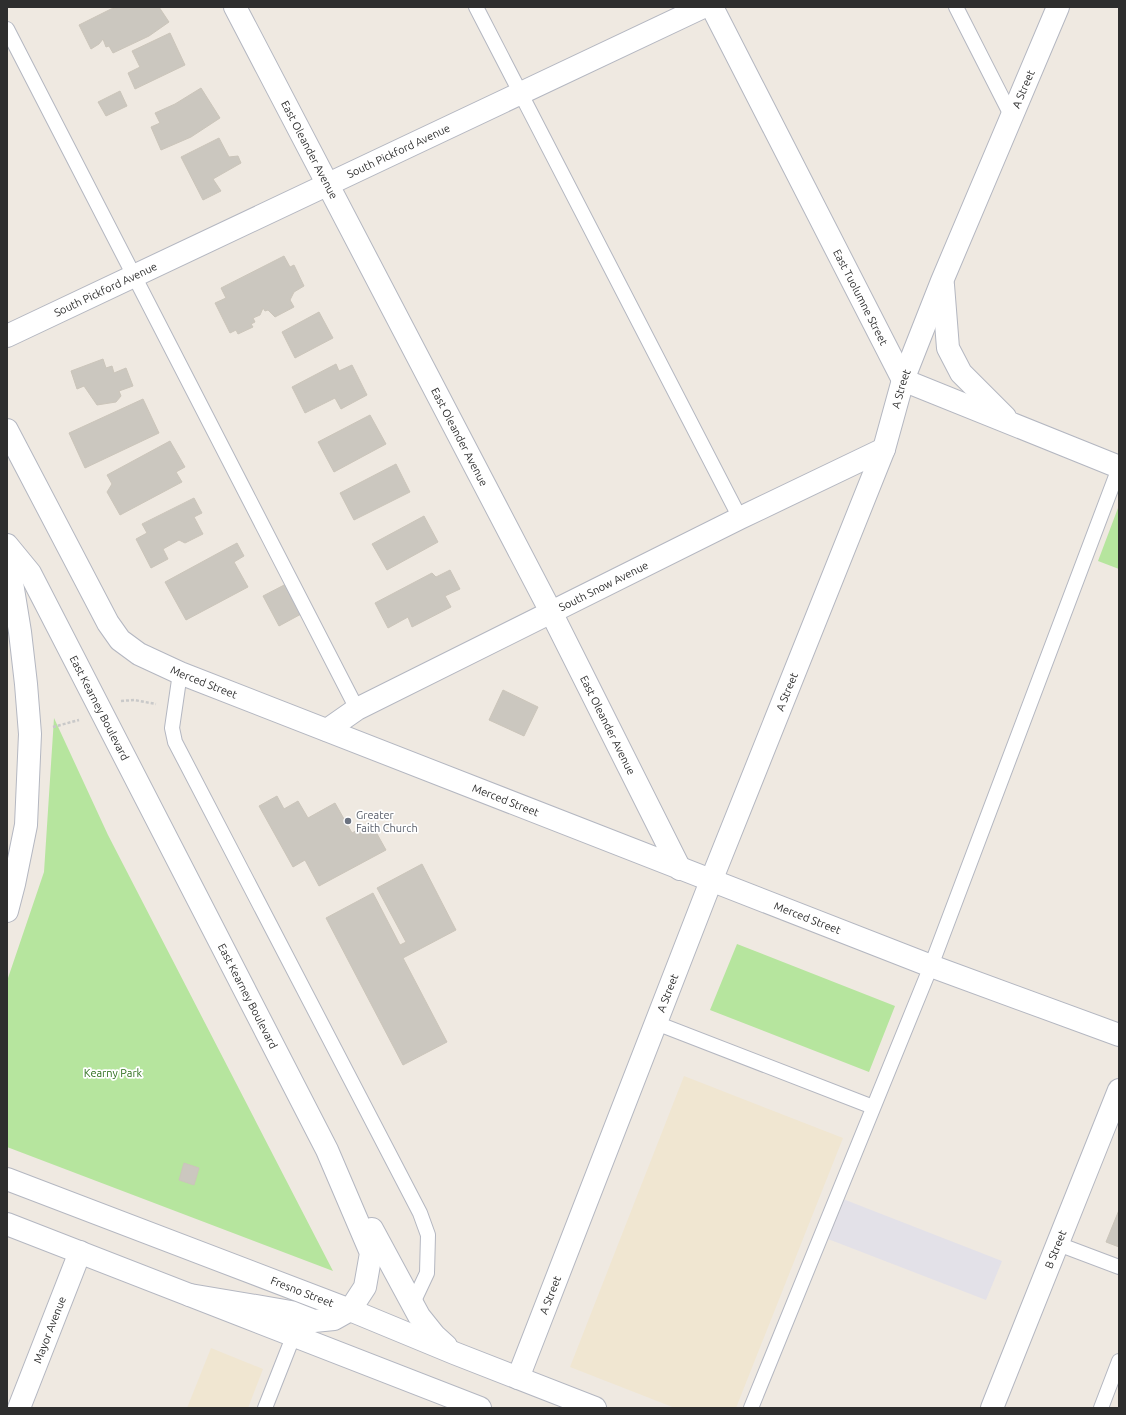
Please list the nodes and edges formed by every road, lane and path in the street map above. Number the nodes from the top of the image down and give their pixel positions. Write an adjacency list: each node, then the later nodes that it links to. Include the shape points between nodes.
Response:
1 (234, 7): 10 (street, East Oleander Avenue)
2 (476, 7): 8 (lane)
3 (703, 7): 8 (street, South Pickford Avenue)
4 (712, 7): 14 (street, East Tuolumne Street)
5 (956, 7): 9 (lane)
6 (1058, 7): 9 (street, A Street)
7 (7, 29): 11 (lane)
8 (520, 94): 10 (street, South Pickford Avenue); 19 (lane)
9 (1012, 117): 12 (street, A Street)
10 (327, 185): 11 (street, South Pickford Avenue); 22 (street, East Oleander Avenue)
11 (134, 276): 13 (street, South Pickford Avenue); 26 (lane)
12 (942, 281): 14 (street, A Street); 15 (street, via 948,348 961,373)
13 (7, 336)
14 (903, 380): 15 (street); 17 (street, A Street)
15 (1012, 424): 18 (street)
16 (7, 430): 23 (street, Merced Street, via 108,623 120,640 139,654)
17 (884, 449): 19 (street, South Snow Avenue); 31 (street, A Street)
18 (1119, 468): 33 (lane)
19 (740, 518): 22 (street, South Snow Avenue)
20 (7, 545): 38 (street, East Kearney Boulevard, via 30,573)
21 (7, 552): 32 (street, via 20,632 30,734 26,825)
22 (551, 612): 26 (street, South Snow Avenue); 30 (street, East Oleander Avenue)
23 (180, 673): 29 (street, Merced Street); 45 (lane, via 172,728 175,742 420,1213 428,1235 427,1273)
24 (118, 703): 25 (path, via 134,700)
25 (160, 704)
26 (357, 709): 29 (street, South Snow Avenue)
27 (82, 719): 28 (path)
28 (51, 728)
29 (327, 730): 30 (street, Merced Street)
30 (680, 869): 31 (street, Merced Street)
31 (711, 881): 33 (street, Merced Street); 34 (street, A Street)
32 (7, 911)
33 (930, 966): 35 (street, Merced Street); 37 (lane)
34 (656, 1023): 37 (lane); 50 (street, A Street)
35 (1119, 1035)
36 (1119, 1090): 41 (street, B Street)
37 (873, 1107): 55 (lane)
38 (327, 1150): 45 (street, via 392,1264); 46 (street, East Kearney Boulevard, via 371,1253 365,1287)
39 (7, 1179): 46 (street, Fresno Street)
40 (7, 1224): 42 (street)
41 (1058, 1244): 43 (lane); 56 (street, B Street)
42 (80, 1252): 44 (street); 51 (street, Mayor Avenue)
43 (1119, 1267)
44 (190, 1295): 46 (street, East Kearney Boulevard, via 292,1312 314,1321 334,1319); 47 (street)
45 (412, 1305): 48 (street, via 435,1336)
46 (350, 1310): 48 (street, Fresno Street)
47 (293, 1336): 52 (lane); 53 (street)
48 (454, 1353): 50 (street, Fresno Street)
49 (1119, 1361): 57 (lane)
50 (518, 1378): 54 (street, Fresno Street)
51 (18, 1408)
52 (265, 1408)
53 (480, 1408)
54 (595, 1408)
55 (751, 1408)
56 (992, 1408)
57 (1101, 1408)

